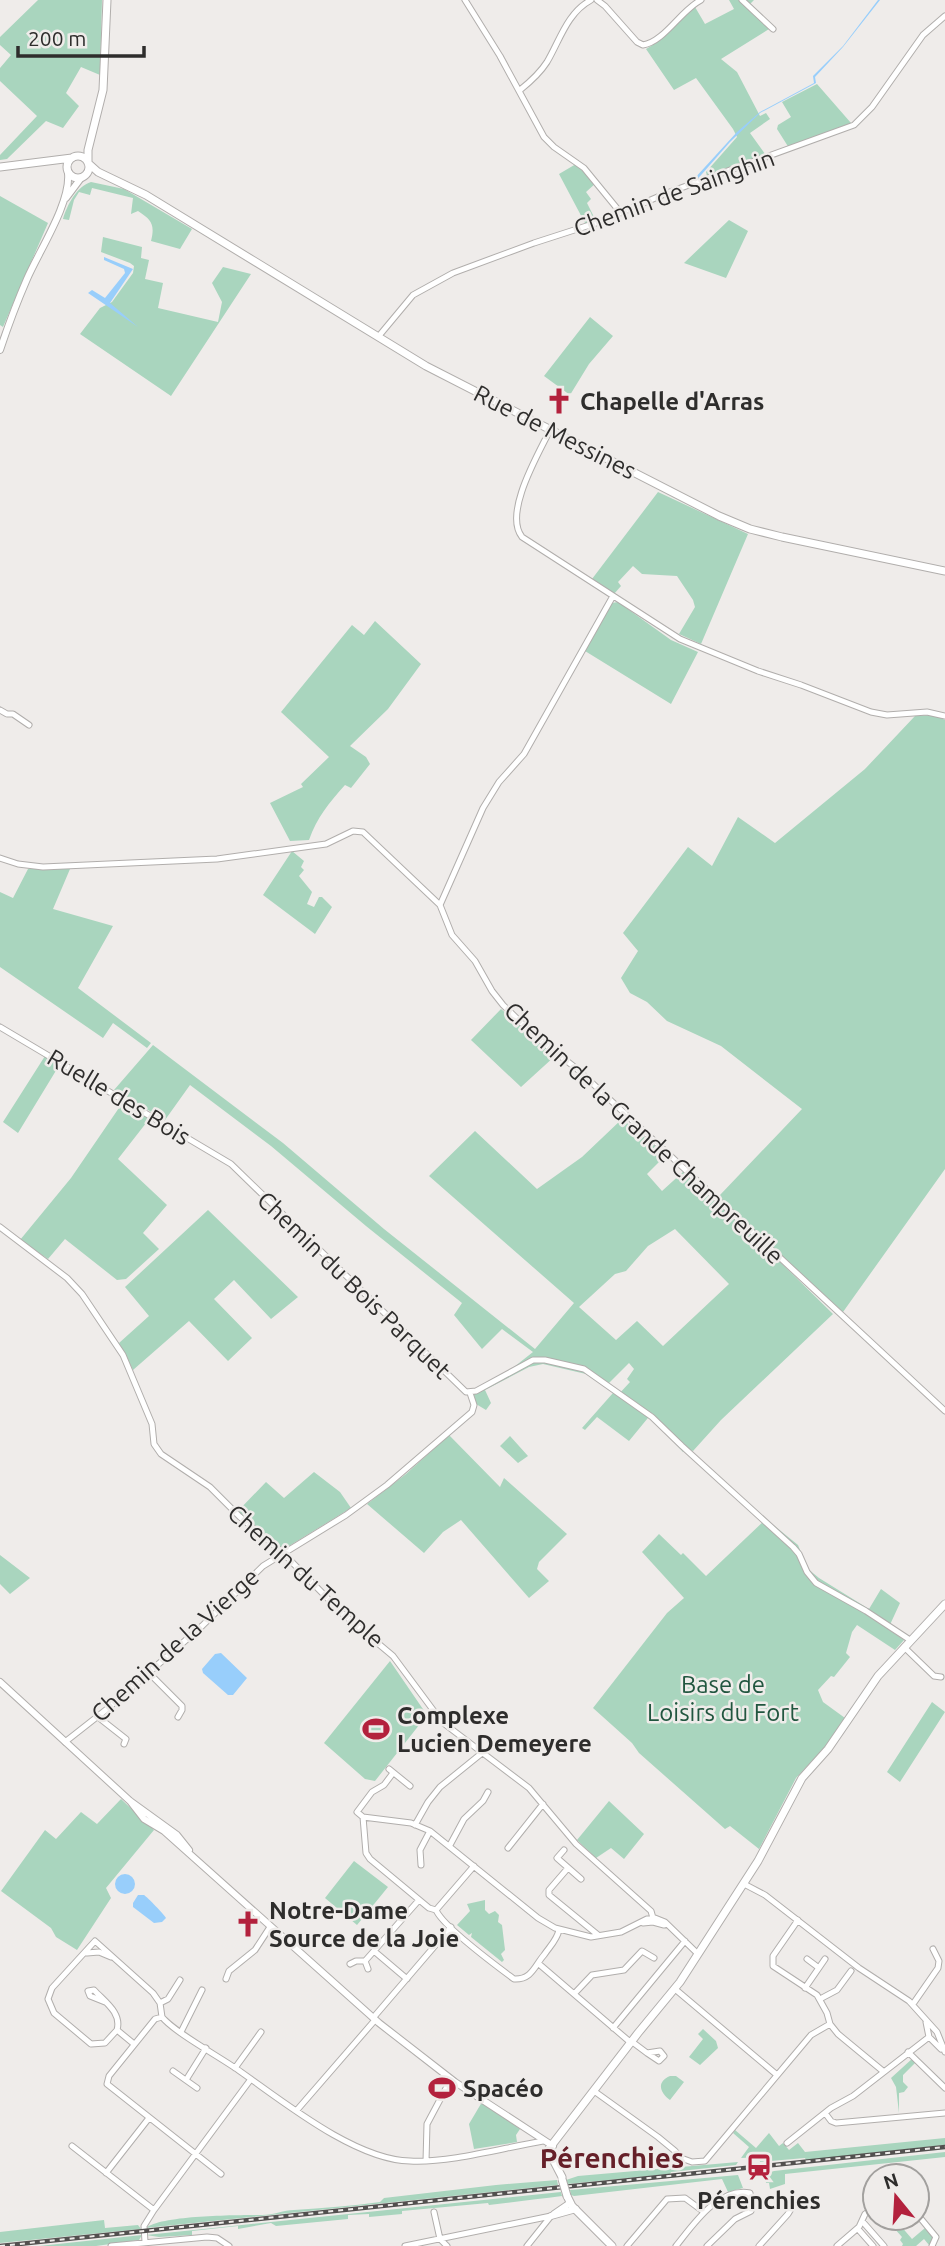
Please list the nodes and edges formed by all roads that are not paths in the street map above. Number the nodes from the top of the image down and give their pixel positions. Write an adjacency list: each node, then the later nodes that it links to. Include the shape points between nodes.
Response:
1 (107, 0): 10 (main road, via 104,85)
2 (465, 0): 9 (street)
3 (591, 0): 9 (street, via 569,20 544,66)
4 (597, 0): 5 (street, via 643,45 654,42)
5 (701, 0)
6 (742, 0): 8 (street)
7 (945, 16): 19 (street, Chemin de Sainghin, via 923,35 869,112 853,125)
8 (773, 29)
9 (520, 90): 19 (street, via 546,139 584,168)
10 (95, 125): 11 (main road); 13 (main road)
11 (73, 157): 12 (main road); 13 (main road); 15 (main road, via 67,163)
12 (37, 161): 14 (main road); 15 (main road, via 54,163)
13 (88, 163): 16 (main road); 17 (main road, Rue de Messines)
14 (0, 167)
15 (68, 172): 16 (main road); 18 (street)
16 (83, 178): 17 (main road, Rue de Messines); 18 (street)
17 (120, 182): 20 (main road, Rue de Messines)
18 (60, 209): 21 (street)
19 (620, 212): 20 (street, Chemin de Sainghin, via 430,284 409,299)
20 (379, 337): 22 (main road, Rue de Messines)
21 (0, 350)
22 (550, 430): 23 (main road, Rue de Messines, via 745,527); 24 (street, via 522,490 518,531)
23 (945, 571)
24 (613, 596): 26 (street, via 675,637 758,671 876,713); 29 (street, via 524,754 481,812)
25 (0, 710): 27 (street)
26 (945, 716)
27 (29, 725)
28 (0, 858): 29 (street, Chemin de la Grande Champreuille, via 43,867 200,860 331,842 361,831)
29 (440, 905): 34 (street, Chemin de la Grande Champreuille, via 452,935 513,1016 577,1069)
30 (0, 1027): 31 (street, Ruelle des Bois)
31 (236, 1169): 33 (street, Chemin du Bois Parquet, via 456,1384)
32 (0, 1227): 35 (street, Chemin du Temple, via 72,1282 116,1342 159,1451 214,1490)
33 (471, 1393): 35 (street, Chemin de la Vierge, via 472,1412 423,1456 352,1510); 39 (street, Chemin du Bois Parquet, via 533,1360 584,1369 655,1419 796,1549 816,1583)
34 (945, 1411)
35 (283, 1553): 41 (street, Chemin de la Vierge, via 262,1566); 48 (street, Chemin du Temple, via 343,1614 393,1656 442,1722)
36 (945, 1597): 38 (main road)
37 (945, 1604): 38 (main road)
38 (924, 1625): 39 (main road)
39 (910, 1640): 40 (main road)
40 (904, 1647): 42 (street); 62 (main road, via 802,1778)
41 (148, 1672): 44 (street, Chemin de la Vierge); 45 (street, via 182,1706)
42 (942, 1677)
43 (0, 1682): 46 (street)
44 (98, 1717): 46 (street, Chemin de la Vierge); 47 (street, via 126,1739)
45 (178, 1717)
46 (65, 1742): 68 (street, via 144,1819 159,1827)
47 (124, 1744)
48 (482, 1753): 51 (street, Chemin du Temple); 53 (street, via 440,1787)
49 (410, 1786): 52 (street, via 391,1771 357,1812)
50 (488, 1792): 55 (street, via 464,1819)
51 (543, 1804): 56 (street); 65 (street, Chemin du Temple, via 579,1847 645,1906)
52 (363, 1817): 53 (street); 63 (street, via 368,1857)
53 (415, 1825): 54 (street)
54 (430, 1831): 55 (street); 58 (street, via 420,1850)
55 (450, 1845): 59 (street)
56 (508, 1848)
57 (564, 1850): 60 (street, via 556,1858)
58 (421, 1865)
59 (474, 1866): 64 (street); 70 (street)
60 (568, 1868): 61 (street); 67 (street, via 548,1894)
61 (581, 1879)
62 (744, 1884): 66 (street); 77 (main road)
63 (419, 1900): 64 (street); 75 (street)
64 (436, 1910): 69 (street)
65 (651, 1919): 72 (street); 73 (street, via 663,1921)
66 (798, 1920): 91 (street, via 772,1962 776,1970); 98 (street)
67 (577, 1922): 71 (street); 72 (street)
68 (270, 1927): 88 (street); 100 (street)
69 (451, 1927): 84 (street, via 513,1979 522,1979); 89 (street)
70 (559, 1930): 71 (street); 84 (street)
71 (571, 1934): 72 (street)
72 (601, 1936)
73 (685, 1941): 77 (street); 102 (street)
74 (933, 1949): 98 (street, via 938,1968)
75 (374, 1951): 82 (street); 89 (street)
76 (85, 1954): 81 (street, via 99,1952); 81 (street, via 93,1938); 103 (street, via 50,1990 50,2007 91,2044 105,2043)
77 (698, 1954): 92 (main road)
78 (654, 1958): 94 (street, via 642,1950 624,1970 592,1975)
79 (807, 1959): 85 (street)
80 (825, 1959): 85 (street)
81 (117, 1961): 97 (street)
82 (365, 1962): 83 (street); 86 (street)
83 (350, 1964)
84 (539, 1965): 94 (street)
85 (819, 1968): 91 (street)
86 (368, 1969)
87 (851, 1971): 95 (street, via 837,1990)
88 (226, 1979)
89 (407, 1979): 100 (street)
90 (180, 1980): 97 (street)
91 (805, 1988): 95 (street)
92 (675, 1989): 107 (main road); 116 (street)
93 (202, 1990): 104 (street)
94 (574, 1994): 102 (street)
95 (820, 1999): 101 (street)
96 (105, 2002): 103 (street, via 117,2015)
97 (160, 2003): 99 (street)
98 (913, 2004): 106 (street)
99 (162, 2017): 104 (street); 108 (street)
100 (374, 2019): 118 (street); 123 (street)
101 (830, 2024): 115 (street); 116 (street, via 813,2033)
102 (613, 2028): 107 (street)
103 (117, 2031): 108 (street)
104 (181, 2032): 110 (street)
105 (261, 2032): 113 (street)
106 (933, 2035): 109 (street, via 945,2052); 111 (street)
107 (631, 2042): 112 (street); 122 (main road)
108 (134, 2044): 126 (street, via 107,2083)
109 (943, 2045)
110 (206, 2049): 113 (street); 119 (street)
111 (908, 2052): 115 (street); 121 (street)
112 (647, 2053)
113 (234, 2067): 117 (street)
114 (173, 2071): 119 (street)
115 (884, 2072): 124 (street)
116 (777, 2075): 122 (street, via 705,2161 689,2162 680,2157)
117 (251, 2079): 123 (street); 131 (street)
118 (451, 2079): 127 (street); 132 (street, via 426,2124)
119 (186, 2080): 120 (street)
120 (197, 2088)
121 (945, 2088)
122 (594, 2091): 130 (main road)
123 (297, 2110): 132 (street, via 370,2154)
124 (825, 2113): 125 (street, via 836,2123); 128 (street)
125 (945, 2113)
126 (149, 2118): 131 (street); 133 (street)
127 (543, 2141): 130 (street); 132 (street)
128 (787, 2143)
129 (72, 2146): 133 (street)
130 (550, 2148): 135 (main road, bridge)
131 (195, 2155): 134 (street); 137 (street)
132 (426, 2161)
133 (107, 2173): 137 (street)
134 (221, 2174)
135 (571, 2203): 140 (street); 157 (main road)
136 (794, 2204): 161 (street)
137 (154, 2210): 148 (street, via 144,2226)
138 (434, 2212): 147 (street)
139 (704, 2212): 158 (street, via 685,2198 667,2199); 159 (street); 160 (street, via 733,2195 750,2193 751,2211 735,2219)
140 (551, 2216): 147 (street); 156 (street)
141 (861, 2223): 142 (street)
142 (858, 2229): 162 (street); 163 (street)
143 (931, 2231): 165 (street, via 936,2237)
144 (872, 2232): 164 (street)
145 (207, 2237): 146 (street); 152 (street); 153 (street)
146 (192, 2238): 148 (street); 151 (street)
147 (440, 2239): 154 (street); 155 (street)
148 (145, 2242): 150 (street)
149 (111, 2246): 150 (street)
150 (118, 2246)
151 (189, 2246)
152 (203, 2246)
153 (229, 2246)
154 (405, 2246)
155 (447, 2246)
156 (527, 2246)
157 (612, 2246)
158 (627, 2246)
159 (676, 2246)
160 (707, 2246)
161 (759, 2246)
162 (837, 2246)
163 (873, 2246)
164 (884, 2246)
165 (932, 2246)

